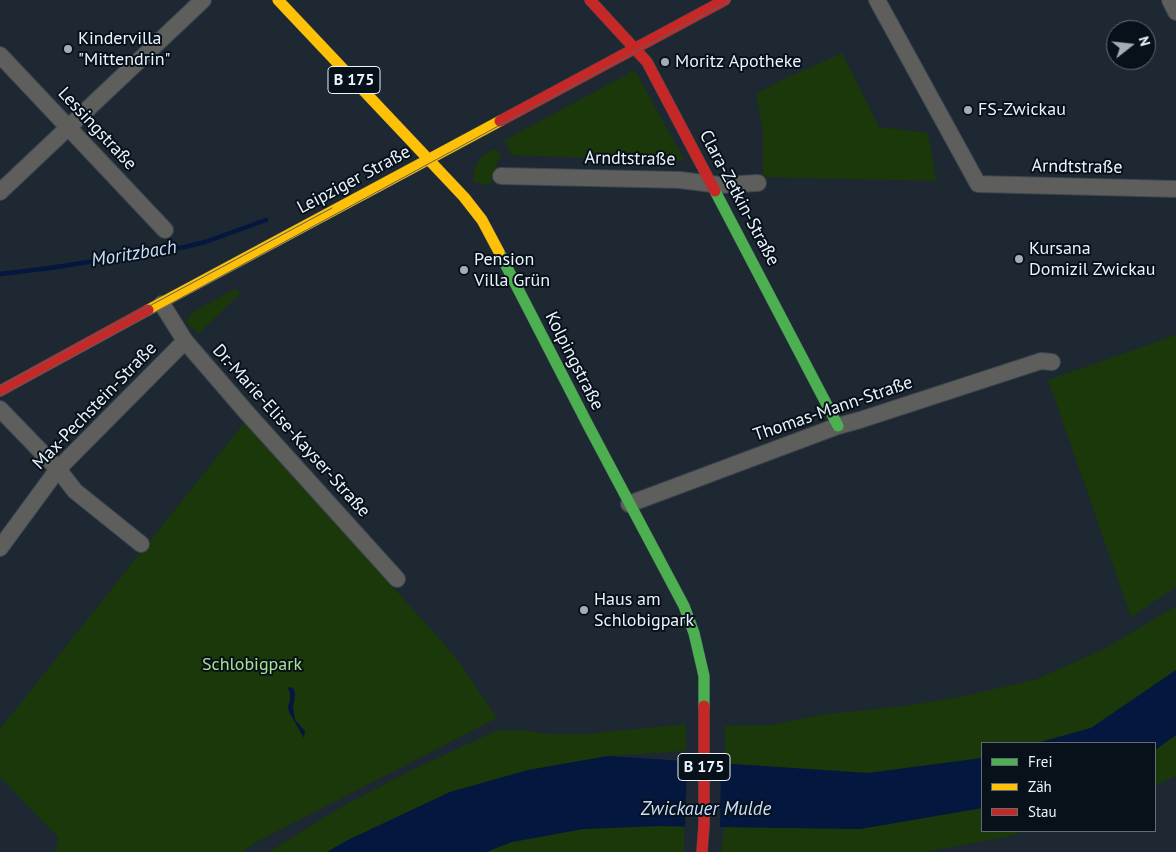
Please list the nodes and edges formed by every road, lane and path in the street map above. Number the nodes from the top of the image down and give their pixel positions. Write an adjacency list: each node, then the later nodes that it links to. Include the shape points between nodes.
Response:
1 (204, 0): 10 (street)
2 (278, 0): 11 (street, Kolpingstraße / B 175)
3 (590, 0): 8 (street, Clara-Zetkin-Straße)
4 (724, 0): 8 (street, Leipziger Straße)
5 (878, 0): 15 (street, Arndtstraße, via 978,184)
6 (1170, 0): 7 (street)
7 (1176, 12)
8 (635, 48): 11 (street, Leipziger Straße); 14 (street, Clara-Zetkin-Straße, via 647,62)
9 (0, 55): 10 (street, Lessingstraße)
10 (69, 127): 16 (street); 17 (street, Lessingstraße)
11 (429, 160): 18 (street, Leipziger Straße); 25 (street, Kolpingstraße / B 175, via 482,220)
12 (501, 176): 14 (street, Arndtstraße, via 680,180)
13 (758, 183): 14 (street, Arndtstraße)
14 (712, 184): 23 (street, Clara-Zetkin-Straße)
15 (1176, 189)
16 (0, 192)
17 (165, 230)
18 (162, 304): 19 (street, Dr.-Marie-Elise-Kayser-Straße); 21 (street, Leipziger Straße)
19 (185, 341): 24 (street, Max-Pechstein-Straße); 28 (street, Dr.-Marie-Elise-Kayser-Straße)
20 (1052, 362): 23 (street, Thomas-Mann-Straße, via 1041,361)
21 (0, 391)
22 (0, 409): 24 (street)
23 (838, 426): 25 (street, Thomas-Mann-Straße)
24 (58, 468): 26 (street, via 75,491); 27 (street, Max-Pechstein-Straße)
25 (630, 504): 29 (street, Kolpingstraße / B 175, via 684,606 701,662 704,682)
26 (140, 544)
27 (0, 548)
28 (397, 579)
29 (702, 852)

